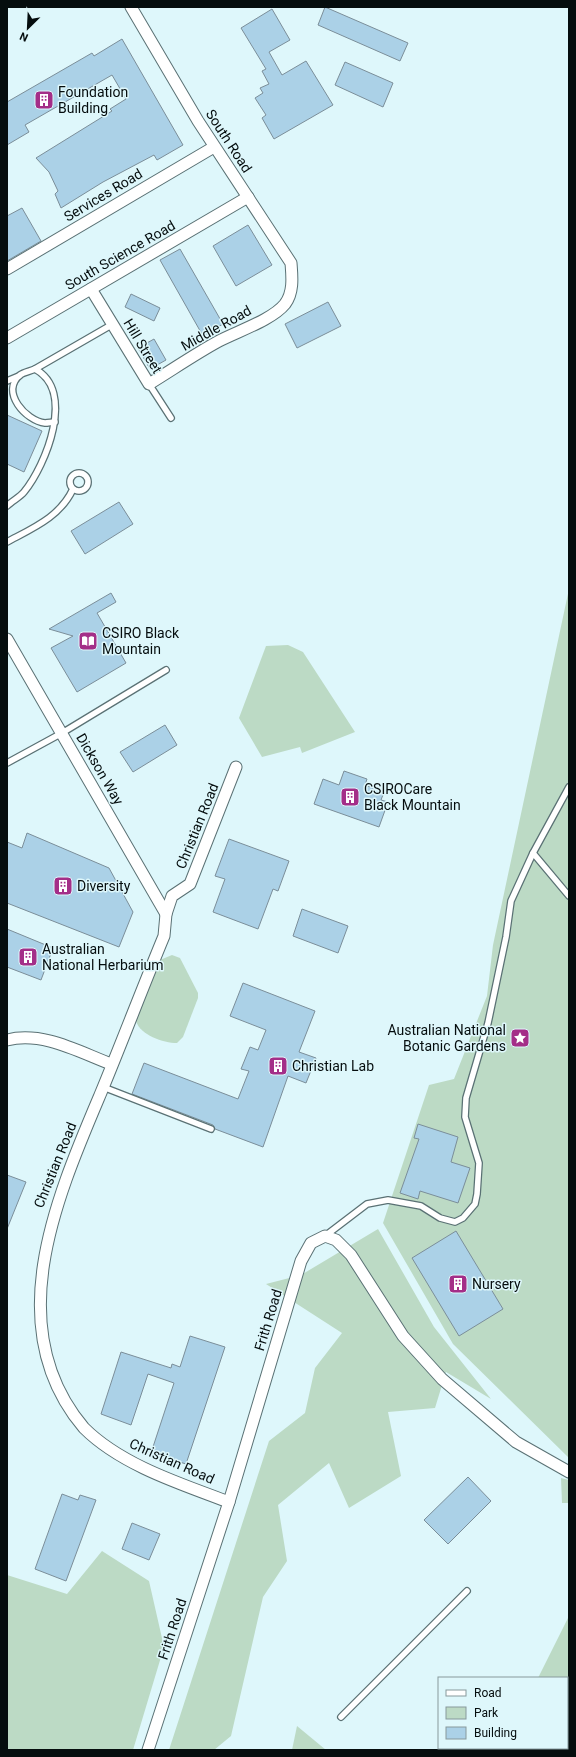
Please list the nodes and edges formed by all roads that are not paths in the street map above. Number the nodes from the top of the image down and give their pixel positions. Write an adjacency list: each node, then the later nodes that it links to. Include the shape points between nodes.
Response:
1 (131, 7): 2 (street, South Road)
2 (214, 146): 3 (street, South Road); 4 (street, Services Road)
3 (248, 197): 5 (street, South Science Road); 6 (street, South Road, via 291,262)
4 (7, 269)
5 (91, 289): 7 (street, Hill Street); 8 (street, South Science Road)
6 (291, 293): 12 (street, Middle Road, via 278,311 218,342)
7 (113, 324): 9 (lane); 12 (street, Hill Street)
8 (7, 338)
9 (35, 369): 10 (lane); 14 (lane, via 45,374 52,389 56,404)
10 (21, 375): 11 (lane); 14 (lane, via 13,389 18,407 44,423)
11 (7, 381)
12 (148, 384): 13 (lane, Hill Street)
13 (171, 418)
14 (55, 422): 16 (lane, via 34,477 23,493)
15 (73, 489): 17 (lane, via 65,504 54,516)
16 (7, 506)
17 (7, 542)
18 (7, 639): 20 (street, Dickson Way)
19 (166, 670): 20 (lane)
20 (62, 733): 21 (lane); 26 (street, Dickson Way)
21 (7, 763)
22 (236, 768): 26 (street, Christian Road, via 190,884 172,896)
23 (569, 787): 24 (lane)
24 (533, 853): 25 (lane); 31 (lane, via 511,901 488,1023 466,1098 465,1117 479,1163 475,1204 463,1218 455,1222 440,1218 421,1206 388,1200 367,1204)
25 (569, 896)
26 (166, 914): 28 (street, Christian Road, via 164,936)
27 (7, 1040): 28 (street, via 48,1040)
28 (112, 1064): 29 (street, Christian Road)
29 (103, 1087): 30 (lane); 33 (street, Christian Road, via 50,1215 41,1249 32,1305 34,1333 40,1360 51,1385 66,1408 84,1429 106,1446 160,1476)
30 (211, 1129)
31 (325, 1236): 32 (street, via 336,1240 351,1255 403,1336 442,1379 516,1442); 33 (street, Frith Road, via 311,1243 301,1260)
32 (569, 1472)
33 (229, 1502): 36 (street, Frith Road)
34 (467, 1591): 35 (lane)
35 (341, 1717)
36 (148, 1750)

